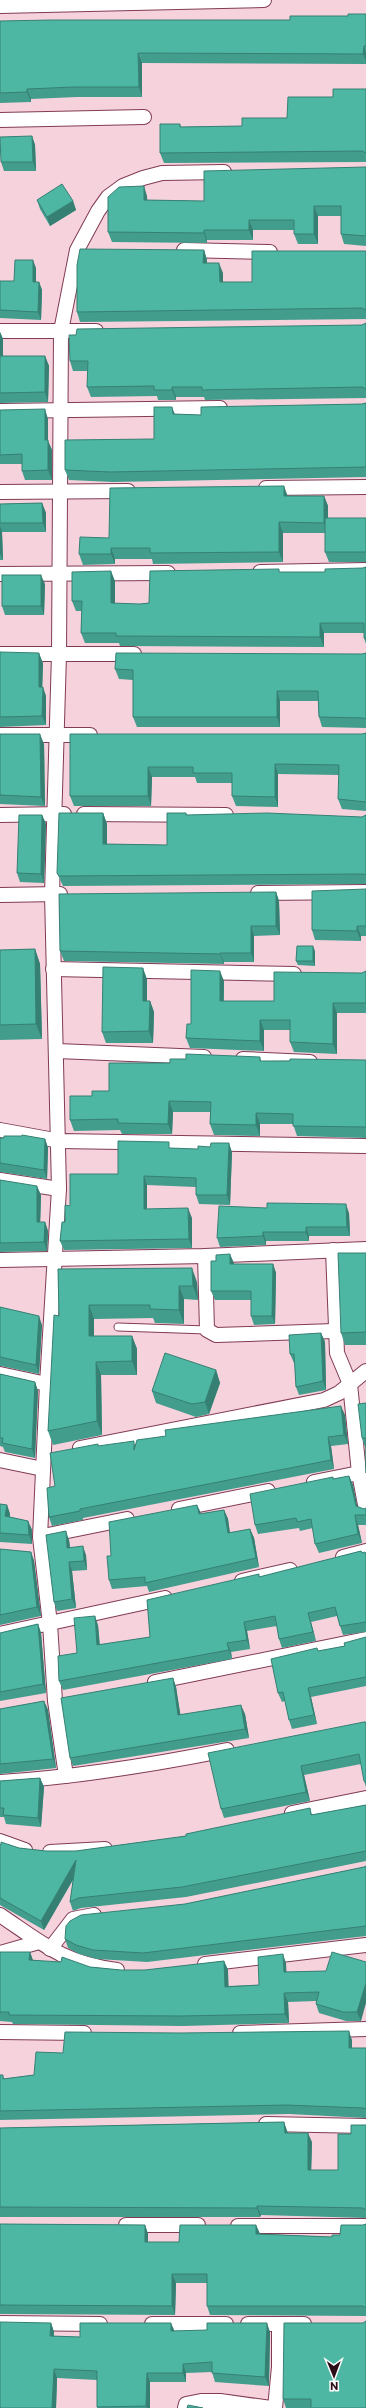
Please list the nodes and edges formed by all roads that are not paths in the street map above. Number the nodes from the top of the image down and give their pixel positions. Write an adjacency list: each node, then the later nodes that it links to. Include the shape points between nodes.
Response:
1 (264, 0): 2 (street)
2 (0, 6)
3 (144, 117): 4 (street)
4 (0, 120)
5 (240, 172): 6 (street, via 162,173 123,186 108,197)
6 (77, 250): 7 (street); 11 (street)
7 (92, 250)
8 (168, 250): 9 (street)
9 (287, 252)
10 (0, 331): 11 (street)
11 (61, 331): 12 (street); 14 (street)
12 (108, 331)
13 (233, 408): 14 (street)
14 (60, 410): 15 (street); 20 (street)
15 (0, 411)
16 (366, 487): 17 (street)
17 (256, 489)
18 (145, 491): 20 (street)
19 (0, 492): 20 (street)
20 (59, 492): 25 (street)
21 (366, 570): 22 (street)
22 (248, 572)
23 (184, 573): 25 (street)
24 (0, 574): 25 (street)
25 (58, 574): 27 (street)
26 (0, 654): 27 (street)
27 (59, 654): 28 (street); 29 (street)
28 (146, 654)
29 (57, 734): 30 (street); 31 (street); 32 (street)
30 (0, 735)
31 (105, 735)
32 (55, 814): 33 (street); 34 (street); 37 (street)
33 (0, 815)
34 (240, 815)
35 (366, 892): 36 (street)
36 (240, 893)
37 (52, 894): 38 (street); 39 (street); 40 (street)
38 (75, 894)
39 (0, 895)
40 (53, 969): 41 (street); 42 (street)
41 (311, 974)
42 (57, 1051): 43 (street); 47 (street)
43 (216, 1058)
44 (231, 1058): 45 (street)
45 (326, 1062)
46 (0, 1130): 47 (street)
47 (60, 1141): 48 (street); 50 (street)
48 (366, 1146)
49 (0, 1180): 50 (street)
50 (59, 1188): 55 (street)
51 (366, 1249): 52 (street)
52 (333, 1250): 53 (street); 58 (street)
53 (205, 1256): 55 (street); 57 (street)
54 (0, 1260): 55 (street)
55 (56, 1261): 61 (street)
56 (118, 1327): 57 (lane)
57 (207, 1330): 58 (street, via 216,1335)
58 (334, 1331): 62 (street, via 336,1353)
59 (366, 1371): 62 (street)
60 (0, 1374): 61 (street)
61 (47, 1384): 65 (street)
62 (350, 1384): 63 (street); 65 (street, via 324,1400 64,1451)
63 (362, 1455): 66 (street)
64 (0, 1460): 65 (street)
65 (44, 1462): 72 (street)
66 (359, 1473): 67 (street); 69 (street)
67 (297, 1485)
68 (281, 1488): 70 (street)
69 (366, 1510)
70 (164, 1512)
71 (141, 1516): 72 (street)
72 (40, 1537): 78 (street, via 34,1552)
73 (366, 1551): 74 (street)
74 (333, 1560)
75 (304, 1567): 76 (street)
76 (227, 1584)
77 (181, 1594): 78 (street)
78 (50, 1624): 79 (street); 83 (street)
79 (0, 1634)
80 (366, 1639): 81 (street)
81 (139, 1685)
82 (70, 1698): 83 (street)
83 (55, 1701): 84 (street); 86 (street)
84 (40, 1703)
85 (242, 1747): 86 (street, via 172,1761)
86 (66, 1776): 87 (street)
87 (0, 1782)
88 (366, 1798): 89 (street)
89 (280, 1815)
90 (0, 1841): 91 (street, via 35,1852)
91 (118, 1848)
92 (0, 1914): 95 (street)
93 (105, 1914): 95 (street, via 74,1919)
94 (366, 1945): 97 (street)
95 (44, 1946): 96 (street); 98 (street, via 63,1957 88,1966)
96 (0, 1953)
97 (190, 1966)
98 (132, 1971)
99 (366, 2029): 102 (street)
100 (0, 2032): 101 (street)
101 (96, 2033)
102 (223, 2033)
103 (250, 2124): 104 (street)
104 (366, 2126)
105 (111, 2225): 106 (street)
106 (366, 2226)
107 (0, 2324): 108 (street)
108 (111, 2324)
109 (135, 2324): 110 (street)
110 (279, 2324): 111 (street); 114 (street, via 279,2367)
111 (318, 2324)
112 (183, 2407): 113 (street, via 201,2401)
113 (271, 2408)
114 (274, 2408)

